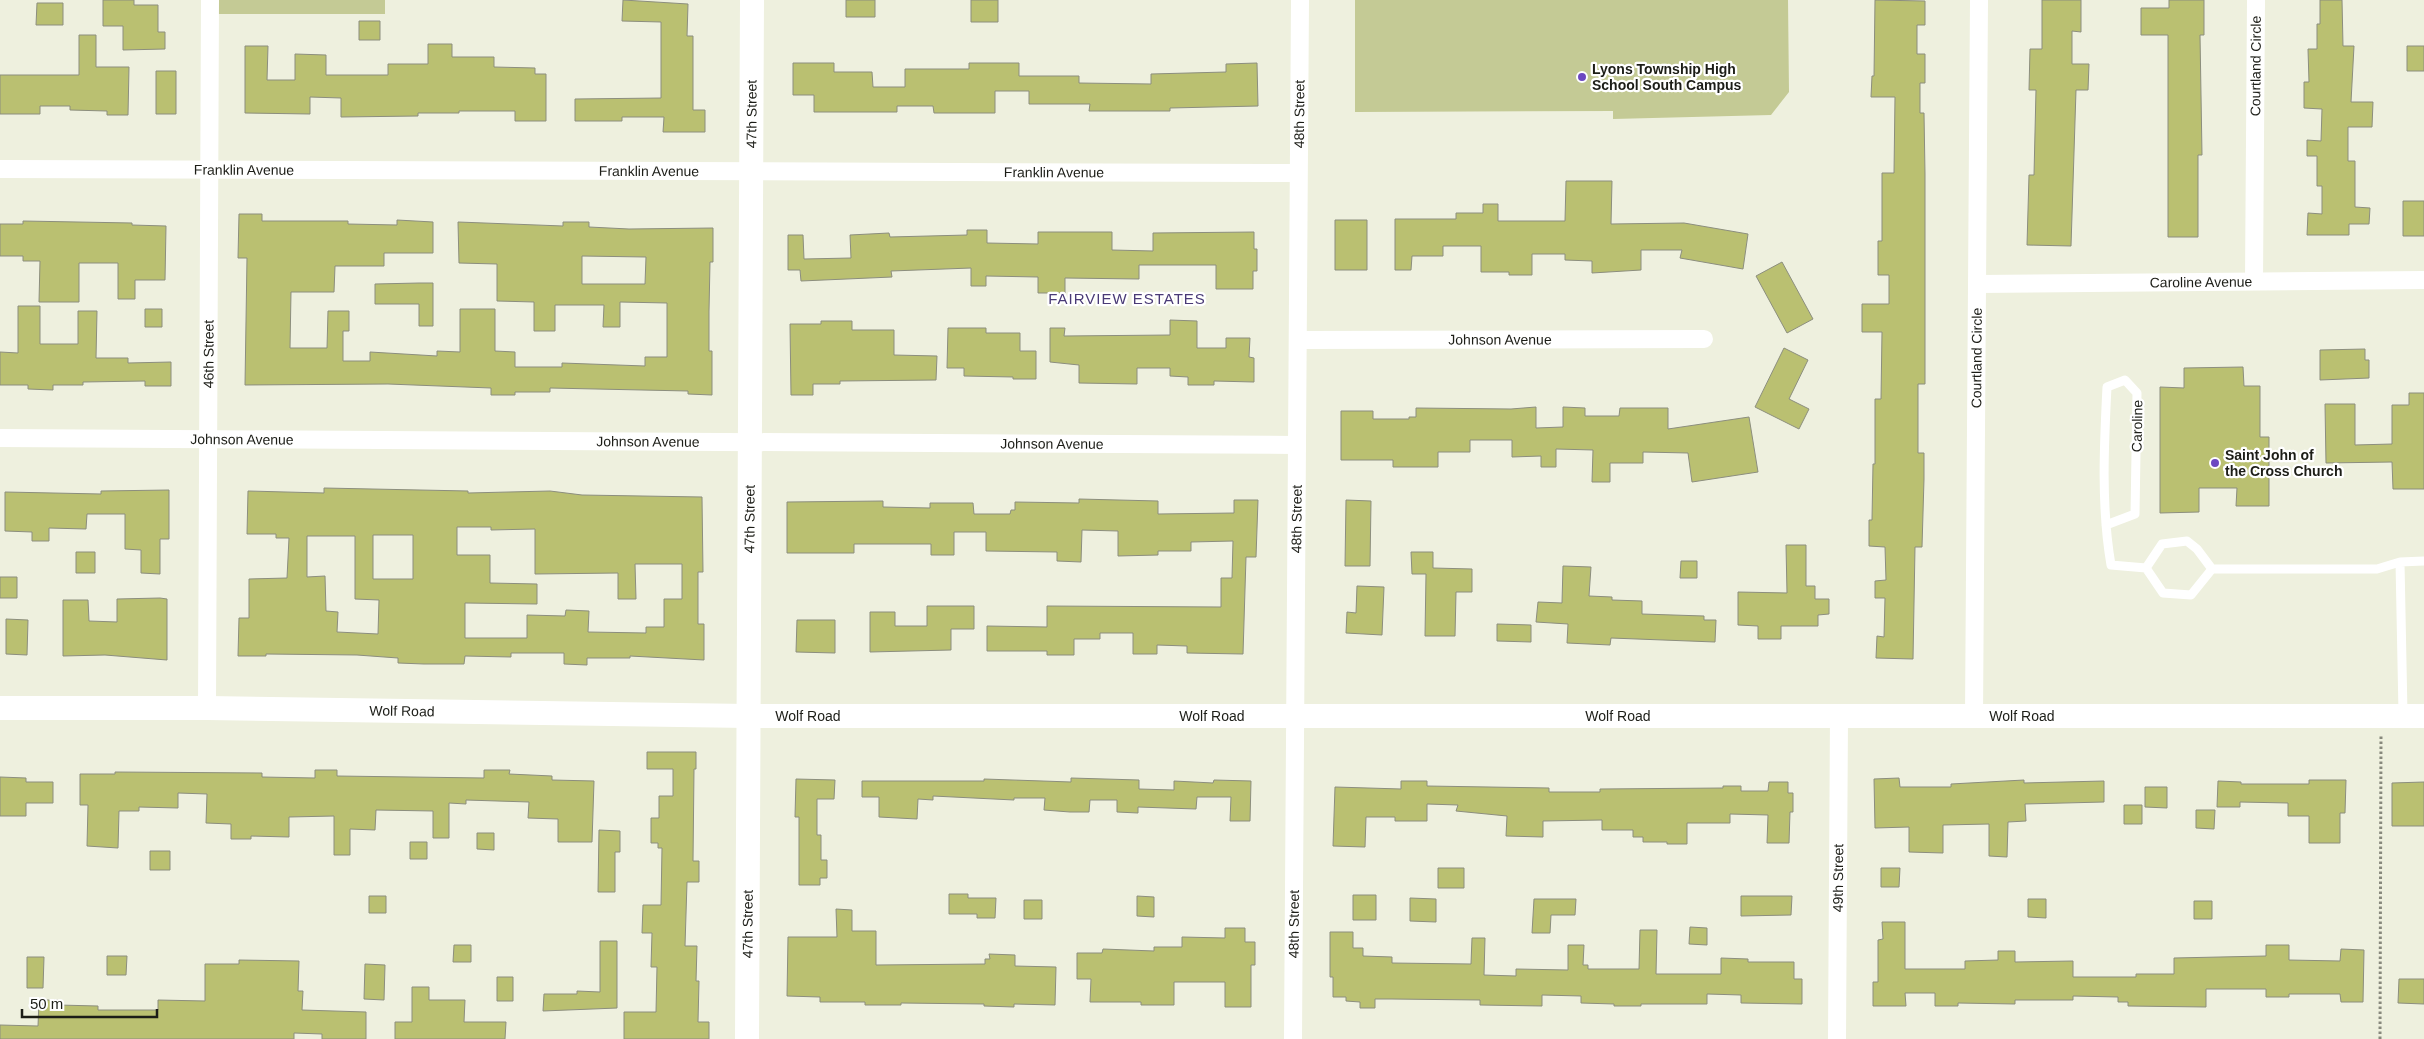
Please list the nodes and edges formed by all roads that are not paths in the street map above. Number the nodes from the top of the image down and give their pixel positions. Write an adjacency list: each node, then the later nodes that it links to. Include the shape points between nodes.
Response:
1 (210, 0): 7 (street, 46th Street)
2 (752, 0): 8 (main road, 47th Street)
3 (1300, 0): 9 (street, 48th Street)
4 (1979, 0): 12 (street, Courtland Circle)
5 (2256, 0): 11 (street, Courtland Circle)
6 (0, 169): 7 (street, Franklin Avenue)
7 (209, 170): 8 (street, Franklin Avenue); 16 (street, 46th Street)
8 (752, 172): 9 (street, Franklin Avenue); 17 (main road, 47th Street)
9 (1298, 173): 14 (street, 48th Street)
10 (2424, 280): 11 (street, Caroline Avenue)
11 (2254, 281): 12 (street, Caroline Avenue)
12 (1979, 284): 29 (street, Courtland Circle)
13 (1704, 339): 14 (street, Johnson Avenue)
14 (1298, 340): 18 (street, 48th Street)
15 (0, 438): 16 (street, Johnson Avenue)
16 (208, 439): 17 (street, Johnson Avenue); 25 (street, 46th Street)
17 (750, 442): 18 (street, Johnson Avenue); 26 (main road, 47th Street)
18 (1296, 445): 27 (street, 48th Street)
19 (2106, 525): 19 (lane, Caroline, via 2108,387 2125,380 2137,393 2135,514); 22 (lane, Caroline, via 2111,565)
20 (2424, 561): 21 (lane)
21 (2400, 562): 23 (lane, via 2378,569); 30 (lane)
22 (2146, 568): 23 (lane, via 2163,593 2190,595); 23 (lane, via 2162,544 2187,541)
23 (2212, 570)
24 (0, 708): 25 (main road, Wolf Road)
25 (207, 708): 26 (main road, Wolf Road)
26 (748, 716): 27 (main road, Wolf Road); 31 (main road, 47th Street)
27 (1294, 716): 28 (main road, Wolf Road); 32 (street, 48th Street)
28 (1839, 716): 29 (main road, Wolf Road); 33 (street, 49th Street)
29 (1974, 716): 30 (main road, Wolf Road)
30 (2403, 716)
31 (747, 1039)
32 (1293, 1039)
33 (1837, 1039)

